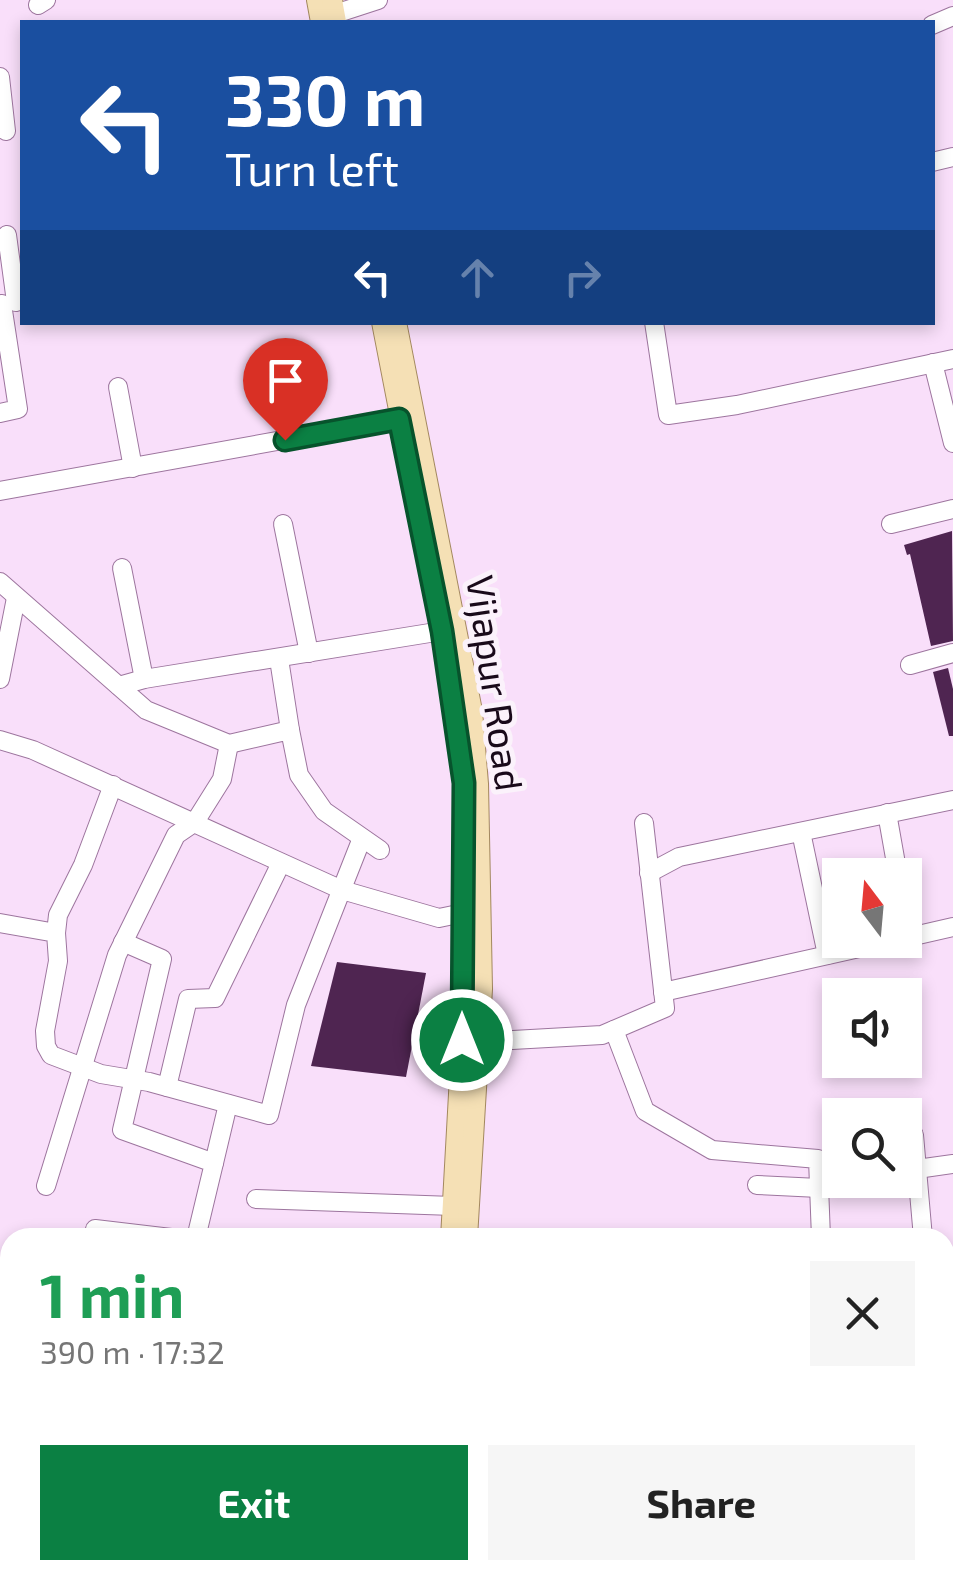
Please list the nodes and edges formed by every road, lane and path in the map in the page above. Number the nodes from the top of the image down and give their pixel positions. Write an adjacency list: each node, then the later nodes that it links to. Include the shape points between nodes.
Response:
1 (318, 0): 3 (main road)
2 (378, 0): 3 (street)
3 (331, 15)
4 (0, 77): 5 (street)
5 (10, 131)
6 (7, 236): 7 (street)
7 (10, 302): 14 (street, via 18,408)
8 (383, 325): 15 (main road, Vijapur Road)
9 (397, 325): 59 (main road, Vijapur Road, via 472,711)
10 (654, 325): 12 (street, via 668,415)
11 (953, 359): 12 (street)
12 (933, 363): 16 (street)
13 (118, 388): 17 (street)
14 (0, 413)
15 (399, 419): 17 (street); 25 (main road, Vijapur Road)
16 (953, 443)
17 (132, 468): 18 (street)
18 (0, 491)
19 (953, 509): 21 (street)
20 (283, 524): 26 (street)
21 (891, 524)
22 (122, 568): 31 (street)
23 (0, 582): 24 (street)
24 (16, 598): 30 (street); 32 (street)
25 (442, 631): 26 (street); 49 (main road, Vijapur Road, via 464,783)
26 (309, 653): 28 (street)
27 (953, 653): 29 (street)
28 (280, 659): 31 (street); 33 (street)
29 (910, 664)
30 (0, 679)
31 (144, 679): 32 (street)
32 (119, 686): 35 (street, via 146,710)
33 (290, 730): 35 (street); 42 (street, via 299,775 324,811)
34 (0, 740): 36 (street)
35 (229, 744): 39 (street, via 222,779)
36 (113, 785): 39 (street); 53 (street, via 58,914)
37 (953, 800): 38 (street)
38 (887, 813): 41 (street); 44 (street)
39 (195, 822): 45 (street); 55 (street, via 176,836)
40 (644, 823): 46 (street)
41 (801, 832): 46 (street, via 679,858); 52 (street)
42 (362, 838): 43 (street); 47 (street)
43 (380, 850)
44 (895, 858)
45 (282, 863): 47 (street); 62 (street, via 216,998 188,999)
46 (649, 872): 57 (street)
47 (342, 890): 49 (street, via 439,918); 63 (street, via 296,1004 270,1116)
48 (0, 912): 50 (street)
49 (463, 912): 72 (main road, Vijapur Road)
50 (0, 922): 53 (street)
51 (953, 927): 54 (street)
52 (822, 931)
53 (56, 934): 60 (street, via 46,1046)
54 (922, 934)
55 (124, 942): 60 (street); 61 (street, via 162,960)
56 (822, 956): 57 (street)
57 (662, 992): 58 (street, via 665,1008)
58 (614, 1030): 59 (street); 69 (street, via 645,1112 712,1150 818,1159)
59 (479, 1042): 75 (main road, Vijapur Road)
60 (83, 1066): 61 (street); 68 (street)
61 (134, 1079): 62 (street); 64 (street, via 122,1130)
62 (168, 1087): 63 (street)
63 (228, 1104): 64 (street)
64 (214, 1163): 73 (street)
65 (953, 1164): 66 (street)
66 (922, 1168)
67 (757, 1185): 69 (street)
68 (46, 1186)
69 (819, 1188): 76 (street)
70 (256, 1198): 72 (street)
71 (920, 1198): 77 (street)
72 (453, 1206): 74 (main road, Vijapur Road)
73 (198, 1228)
74 (452, 1228)
75 (468, 1228)
76 (821, 1228)
77 (922, 1228)

